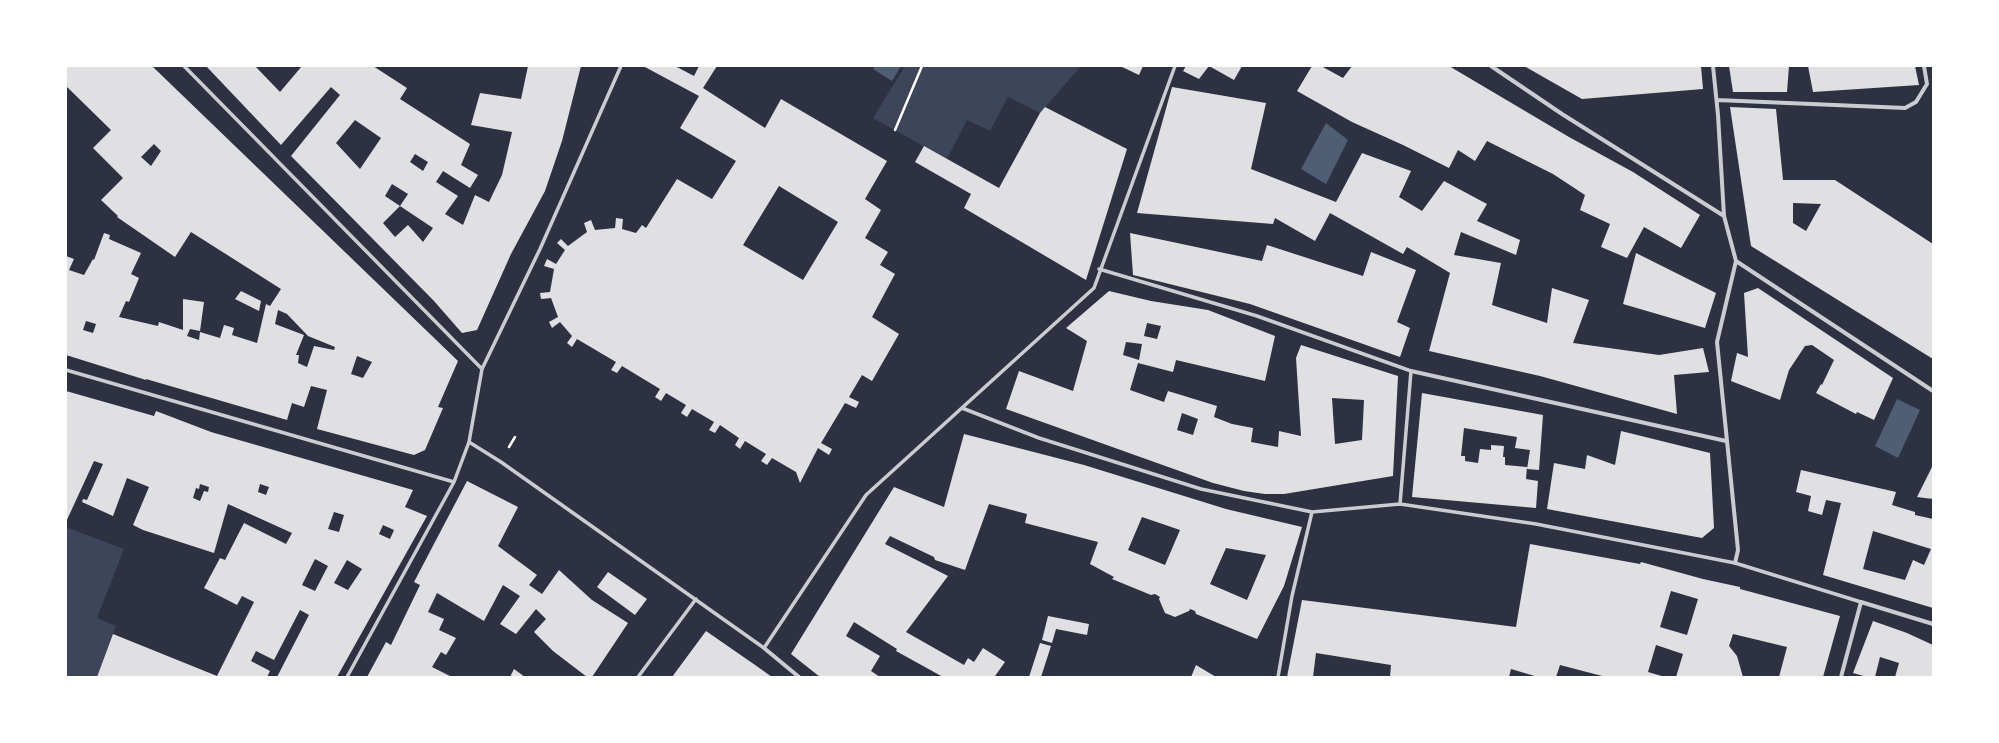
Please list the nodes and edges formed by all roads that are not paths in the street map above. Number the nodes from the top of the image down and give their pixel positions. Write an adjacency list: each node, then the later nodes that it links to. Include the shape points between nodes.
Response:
1 (184, 66): 11 (street)
2 (621, 66): 11 (street, via 543,242)
3 (1175, 66): 10 (street)
4 (1491, 66): 8 (street)
5 (1713, 66): 7 (street)
6 (1924, 66): 7 (street, via 1927,84 1916,102 1905,108)
7 (1717, 100): 8 (street)
8 (1724, 216): 9 (street)
9 (1736, 261): 14 (street); 16 (street, via 1717,342)
10 (1099, 269): 13 (street, via 1257,316); 15 (street, via 1094,288)
11 (482, 369): 17 (street)
12 (66, 370): 18 (street)
13 (1411, 370): 16 (street); 19 (street)
14 (1933, 391)
15 (962, 408): 20 (street, via 1039,438 1200,489); 25 (street, via 866,495)
16 (1726, 441): 21 (street, via 1738,550)
17 (469, 442): 18 (street); 22 (street)
18 (454, 482): 26 (street)
19 (1400, 504): 20 (street); 21 (street, via 1536,524)
20 (1312, 512): 29 (street, via 1292,596)
21 (1735, 564): 23 (street)
22 (696, 599): 25 (street); 27 (street)
23 (1861, 602): 24 (street); 30 (street)
24 (1933, 624)
25 (764, 648): 28 (street)
26 (347, 677)
27 (638, 677)
28 (799, 677)
29 (1278, 677)
30 (1841, 677)

